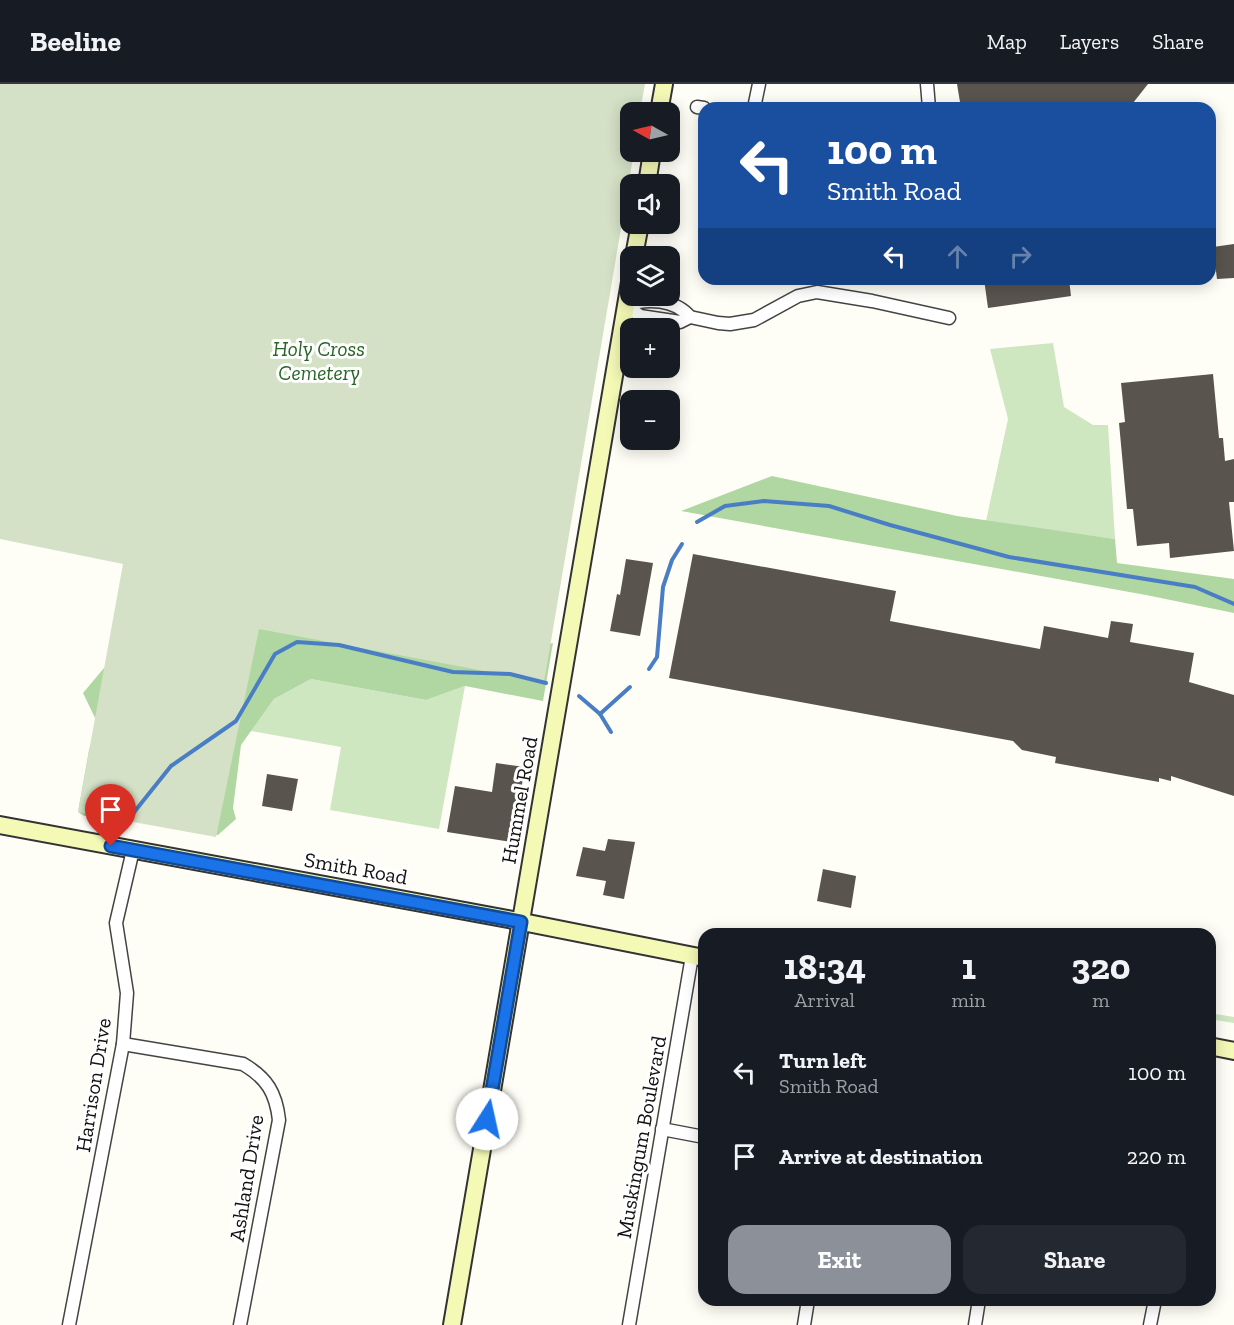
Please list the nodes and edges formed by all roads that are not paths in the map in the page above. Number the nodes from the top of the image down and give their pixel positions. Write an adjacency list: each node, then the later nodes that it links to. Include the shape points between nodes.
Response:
1 (664, 84): 4 (street)
2 (759, 84): 5 (street)
3 (927, 84): 6 (street)
4 (661, 102)
5 (755, 102)
6 (928, 102)
7 (626, 306): 12 (street, Hummel Road)
8 (676, 306): 9 (street, via 690,317 718,323 748,321 798,296 817,292)
9 (948, 318)
10 (0, 825): 11 (street, Smith Road)
11 (133, 850): 12 (street, Smith Road); 14 (street, Harrison Drive, via 116,923 127,993)
12 (521, 922): 13 (street, Smith Road); 24 (street, Hummel Road)
13 (698, 957): 17 (street, Muskingum Boulevard)
14 (123, 1044): 22 (street, Harrison Drive); 23 (street, Ashland Drive, via 243,1064 267,1084 277,1102 279,1120)
15 (1216, 1047): 16 (street)
16 (1234, 1051)
17 (662, 1129): 18 (street); 25 (street, Muskingum Boulevard)
18 (698, 1136)
19 (807, 1306): 26 (street)
20 (978, 1306): 27 (street)
21 (1154, 1306): 28 (street)
22 (69, 1325)
23 (240, 1325)
24 (452, 1325)
25 (629, 1325)
26 (804, 1325)
27 (975, 1325)
28 (1150, 1325)

